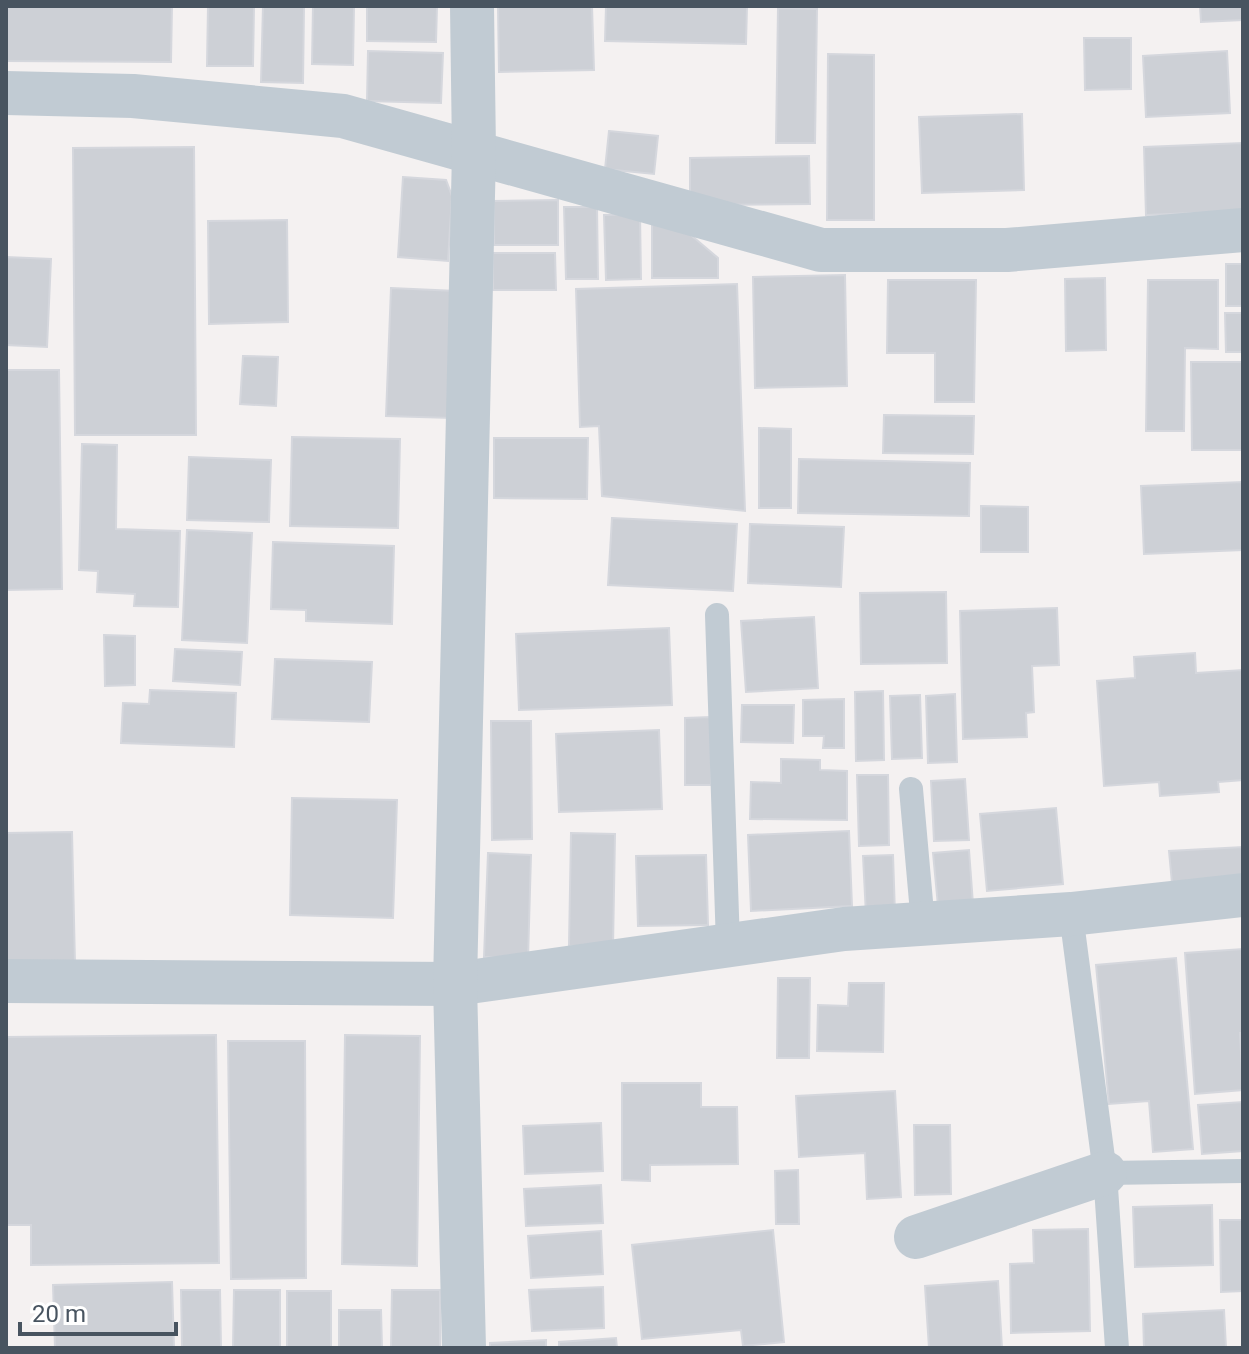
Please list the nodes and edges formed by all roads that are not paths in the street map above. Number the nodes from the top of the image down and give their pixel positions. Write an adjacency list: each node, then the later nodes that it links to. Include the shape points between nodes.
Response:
1 (472, 6): 3 (street)
2 (6, 93): 3 (street, via 133,96 343,116)
3 (474, 152): 4 (street, via 821,250 1007,250); 12 (street)
4 (1243, 230)
5 (717, 615): 10 (lane)
6 (911, 789): 9 (lane)
7 (1243, 895): 8 (street)
8 (1071, 914): 9 (street); 14 (lane)
9 (923, 924): 10 (street)
10 (728, 945): 12 (street)
11 (6, 981): 12 (street)
12 (455, 984): 16 (street)
13 (1243, 1171): 14 (lane)
14 (1105, 1173): 15 (street); 17 (lane)
15 (916, 1237)
16 (464, 1348)
17 (1117, 1348)

